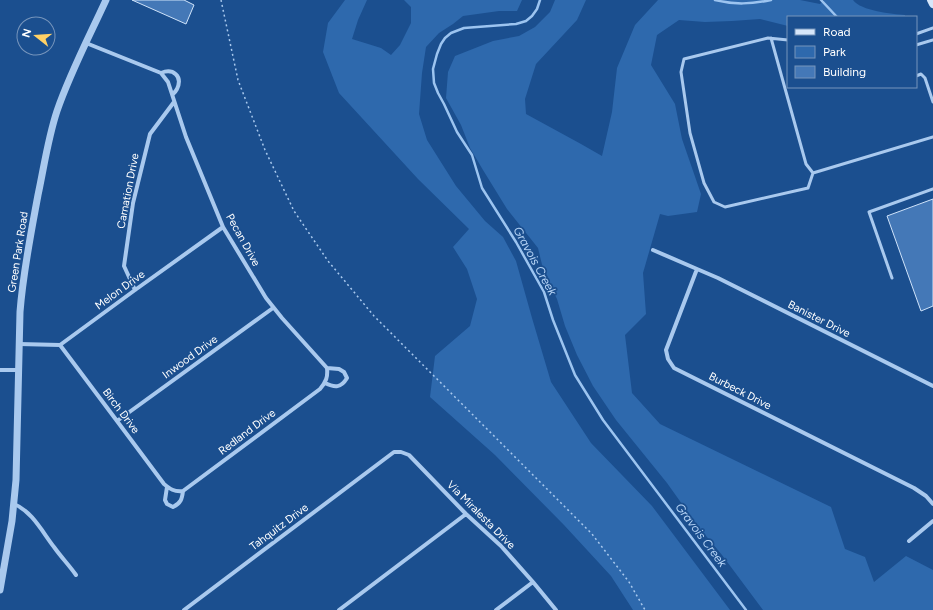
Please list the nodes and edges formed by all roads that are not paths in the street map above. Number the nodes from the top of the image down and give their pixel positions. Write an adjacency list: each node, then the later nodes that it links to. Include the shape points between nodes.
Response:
1 (106, 0): 9 (street, Green Park Road)
2 (931, 0): 3 (main road)
3 (933, 4)
4 (933, 28): 5 (lane)
5 (917, 34)
6 (771, 38): 7 (lane); 14 (lane); 19 (lane, via 684,59 681,72 690,133 704,183 714,202 725,207 808,188)
7 (787, 40)
8 (933, 40): 10 (lane)
9 (86, 42): 11 (street, Pecan Drive); 27 (street, Green Park Road, via 62,97 46,153 21,292)
10 (917, 45)
11 (161, 73): 15 (street, Pecan Drive); 15 (street, Pecan Drive, via 169,71 178,76 178,88)
12 (917, 76): 17 (lane, via 921,74 926,78)
13 (787, 81): 14 (lane)
14 (783, 83): 19 (lane, via 806,164)
15 (173, 94): 16 (street, Pecan Drive)
16 (174, 102): 21 (street, Pecan Drive); 25 (street, Carnation Drive, via 150,134 133,203 124,266)
17 (933, 102)
18 (933, 137): 19 (lane)
19 (813, 173)
20 (933, 189): 24 (lane, via 869,212)
21 (223, 227): 25 (street, Melon Drive); 26 (street, Pecan Drive)
22 (653, 250): 23 (street)
23 (697, 269): 33 (street, Banister Drive); 39 (street, Burbeck Drive, via 666,350 674,368 914,488)
24 (892, 278)
25 (134, 290): 28 (street, Melon Drive)
26 (273, 308): 29 (street, Pecan Drive); 34 (street, Inwood Drive)
27 (19, 344): 28 (street); 31 (street, Green Park Road)
28 (60, 345): 34 (street, Birch Drive)
29 (327, 368): 32 (street, Redland Drive, via 328,376); 32 (street, via 339,369 347,378 344,384 338,387)
30 (0, 370): 31 (street)
31 (19, 370): 38 (street, Green Park Road)
32 (325, 383): 37 (street, Redland Drive)
33 (933, 386)
34 (118, 421): 36 (street, Birch Drive)
35 (385, 458): 40 (street, Via Miralesta Drive, via 394,452 409,455); 46 (street, Tahquitz Drive)
36 (167, 487): 37 (street); 37 (street, via 165,500 173,507 178,504)
37 (183, 491)
38 (14, 504): 43 (street, via 22,507 32,518); 45 (street, Green Park Road)
39 (933, 504)
40 (466, 514): 44 (street, Via Miralesta Drive, via 501,546); 47 (street)
41 (933, 521): 42 (street)
42 (910, 541)
43 (76, 575)
44 (533, 582): 48 (street); 49 (street, Via Miralesta Drive)
45 (0, 590)
46 (184, 610)
47 (339, 610)
48 (496, 610)
49 (556, 610)

